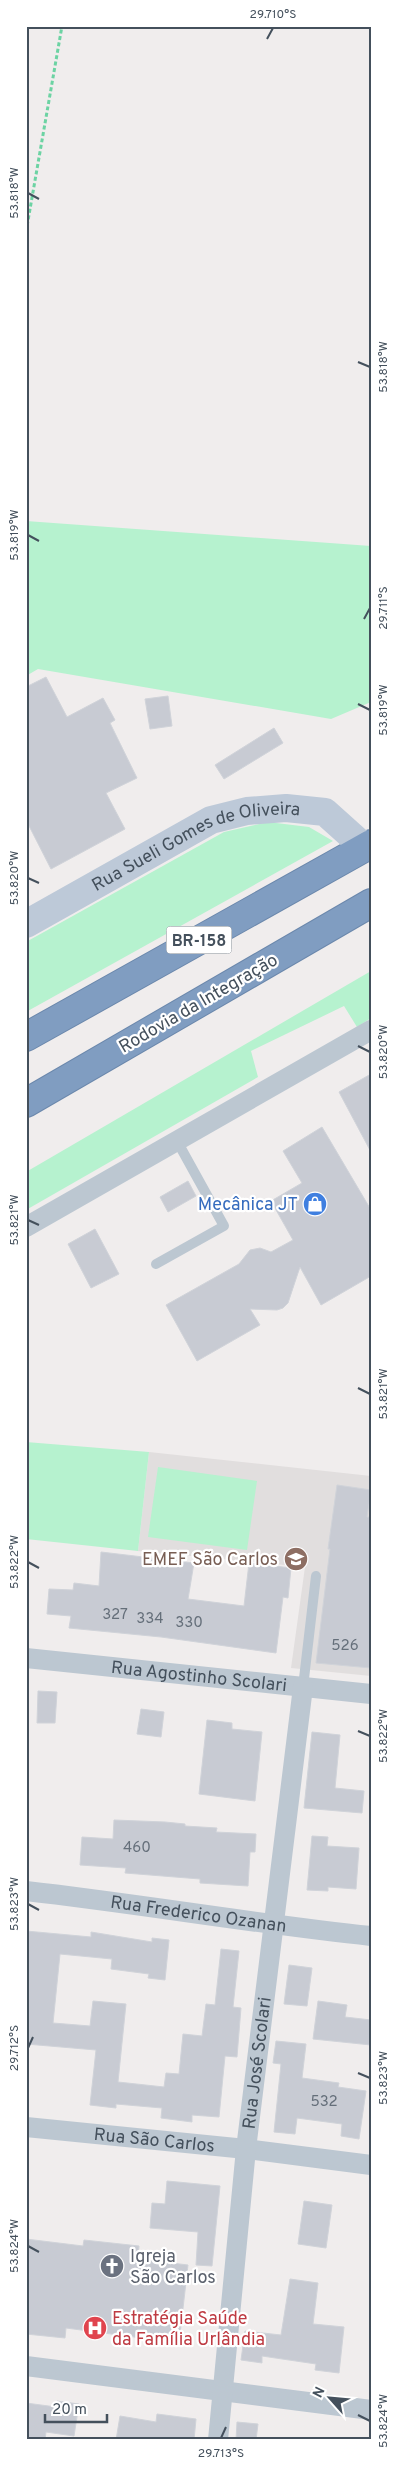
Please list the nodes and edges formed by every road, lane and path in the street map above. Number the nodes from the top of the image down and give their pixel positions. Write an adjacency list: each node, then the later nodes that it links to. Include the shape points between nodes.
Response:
1 (62, 26): 2 (path)
2 (26, 232)
3 (367, 845): 5 (street, Rua Sueli Gomes de Oliveira, via 325,812 286,808 246,811 211,820); 7 (highway, BR-158)
4 (371, 903): 8 (highway, Rodovia da Integração / BR-158)
5 (26, 924)
6 (371, 1030): 9 (street)
7 (26, 1037)
8 (26, 1102)
9 (176, 1141): 10 (street); 11 (lane, via 224,1226)
10 (26, 1228)
11 (156, 1264)
12 (316, 1576): 14 (lane)
13 (26, 1658): 14 (street, Rua Agostinho Scolari)
14 (303, 1687): 15 (street, Rua Agostinho Scolari); 17 (street, Rua José Scolari)
15 (371, 1694)
16 (26, 1891): 17 (street, Rua Frederico Ozanan)
17 (274, 1926): 18 (street, Rua Frederico Ozanan); 20 (street, Rua José Scolari)
18 (371, 1936)
19 (26, 2127): 20 (street, Rua São Carlos)
20 (246, 2149): 21 (street, Rua São Carlos); 23 (street, Rua José Scolari)
21 (371, 2165)
22 (26, 2366): 23 (street)
23 (223, 2390): 24 (street); 25 (street, Rua José Scolari)
24 (371, 2410)
25 (218, 2440)

